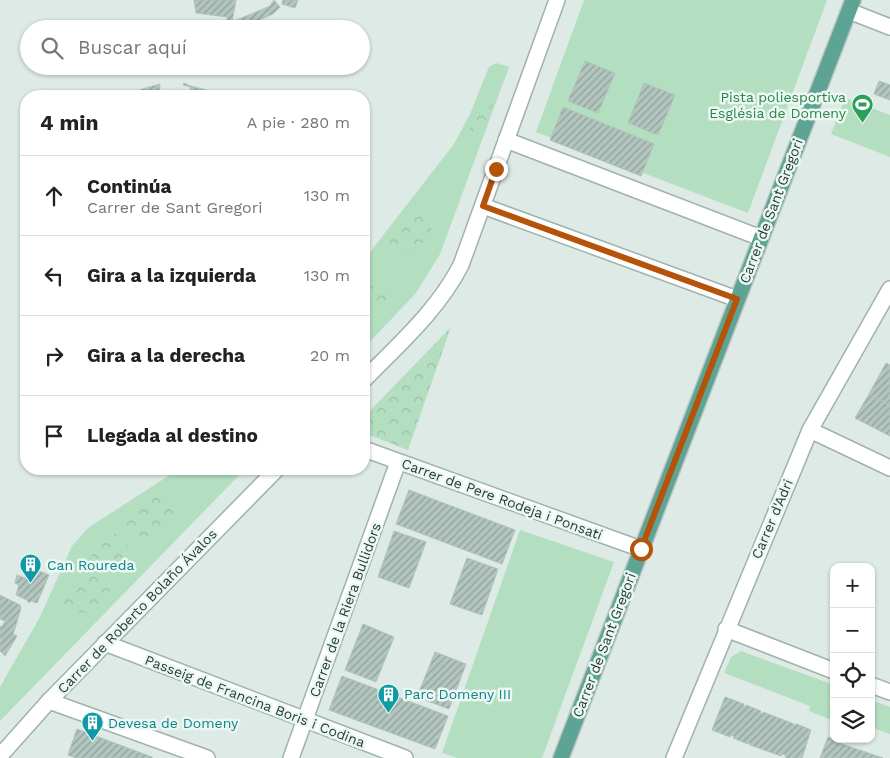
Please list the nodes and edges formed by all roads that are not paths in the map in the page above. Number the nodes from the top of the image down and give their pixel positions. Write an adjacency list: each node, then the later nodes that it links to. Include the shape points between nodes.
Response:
1 (557, 0): 4 (street)
2 (851, 5): 3 (street); 6 (main road, Carrer de Sant Gregori)
3 (890, 27)
4 (506, 140): 5 (street); 6 (street)
5 (483, 206): 8 (street); 9 (street, via 465,254 446,290 426,317)
6 (761, 238): 8 (main road, Carrer de Sant Gregori)
7 (890, 289): 10 (street, Carrer d'Adri)
8 (737, 299): 15 (main road, Carrer de Sant Gregori)
9 (370, 374)
10 (810, 430): 13 (street); 16 (street, Carrer d'Adri)
11 (370, 451): 12 (street, Carrer de Pere Rodeja i Ponsatí)
12 (398, 462): 15 (street, Carrer de Pere Rodeja i Ponsatí); 22 (street, Carrer de la Riera Bullidors)
13 (890, 468)
14 (271, 475): 17 (street, Carrer de Roberto Bolaño Ávalos)
15 (641, 549): 27 (main road, Carrer de Sant Gregori)
16 (726, 629): 18 (street); 28 (street, Carrer d'Adri)
17 (105, 643): 21 (street, Carrer de Roberto Bolaño Ávalos); 22 (street, Passeig de Francina Boris i Codina)
18 (830, 669)
19 (875, 686): 20 (street)
20 (890, 692)
21 (49, 701): 23 (street, Carrer de Roberto Bolaño Ávalos); 24 (street)
22 (305, 720): 25 (street, Carrer de la Riera Bullidors); 26 (street, Passeig de Francina Boris i Codina)
23 (0, 756)
24 (207, 758)
25 (291, 758)
26 (405, 758)
27 (561, 758)
28 (674, 758)

